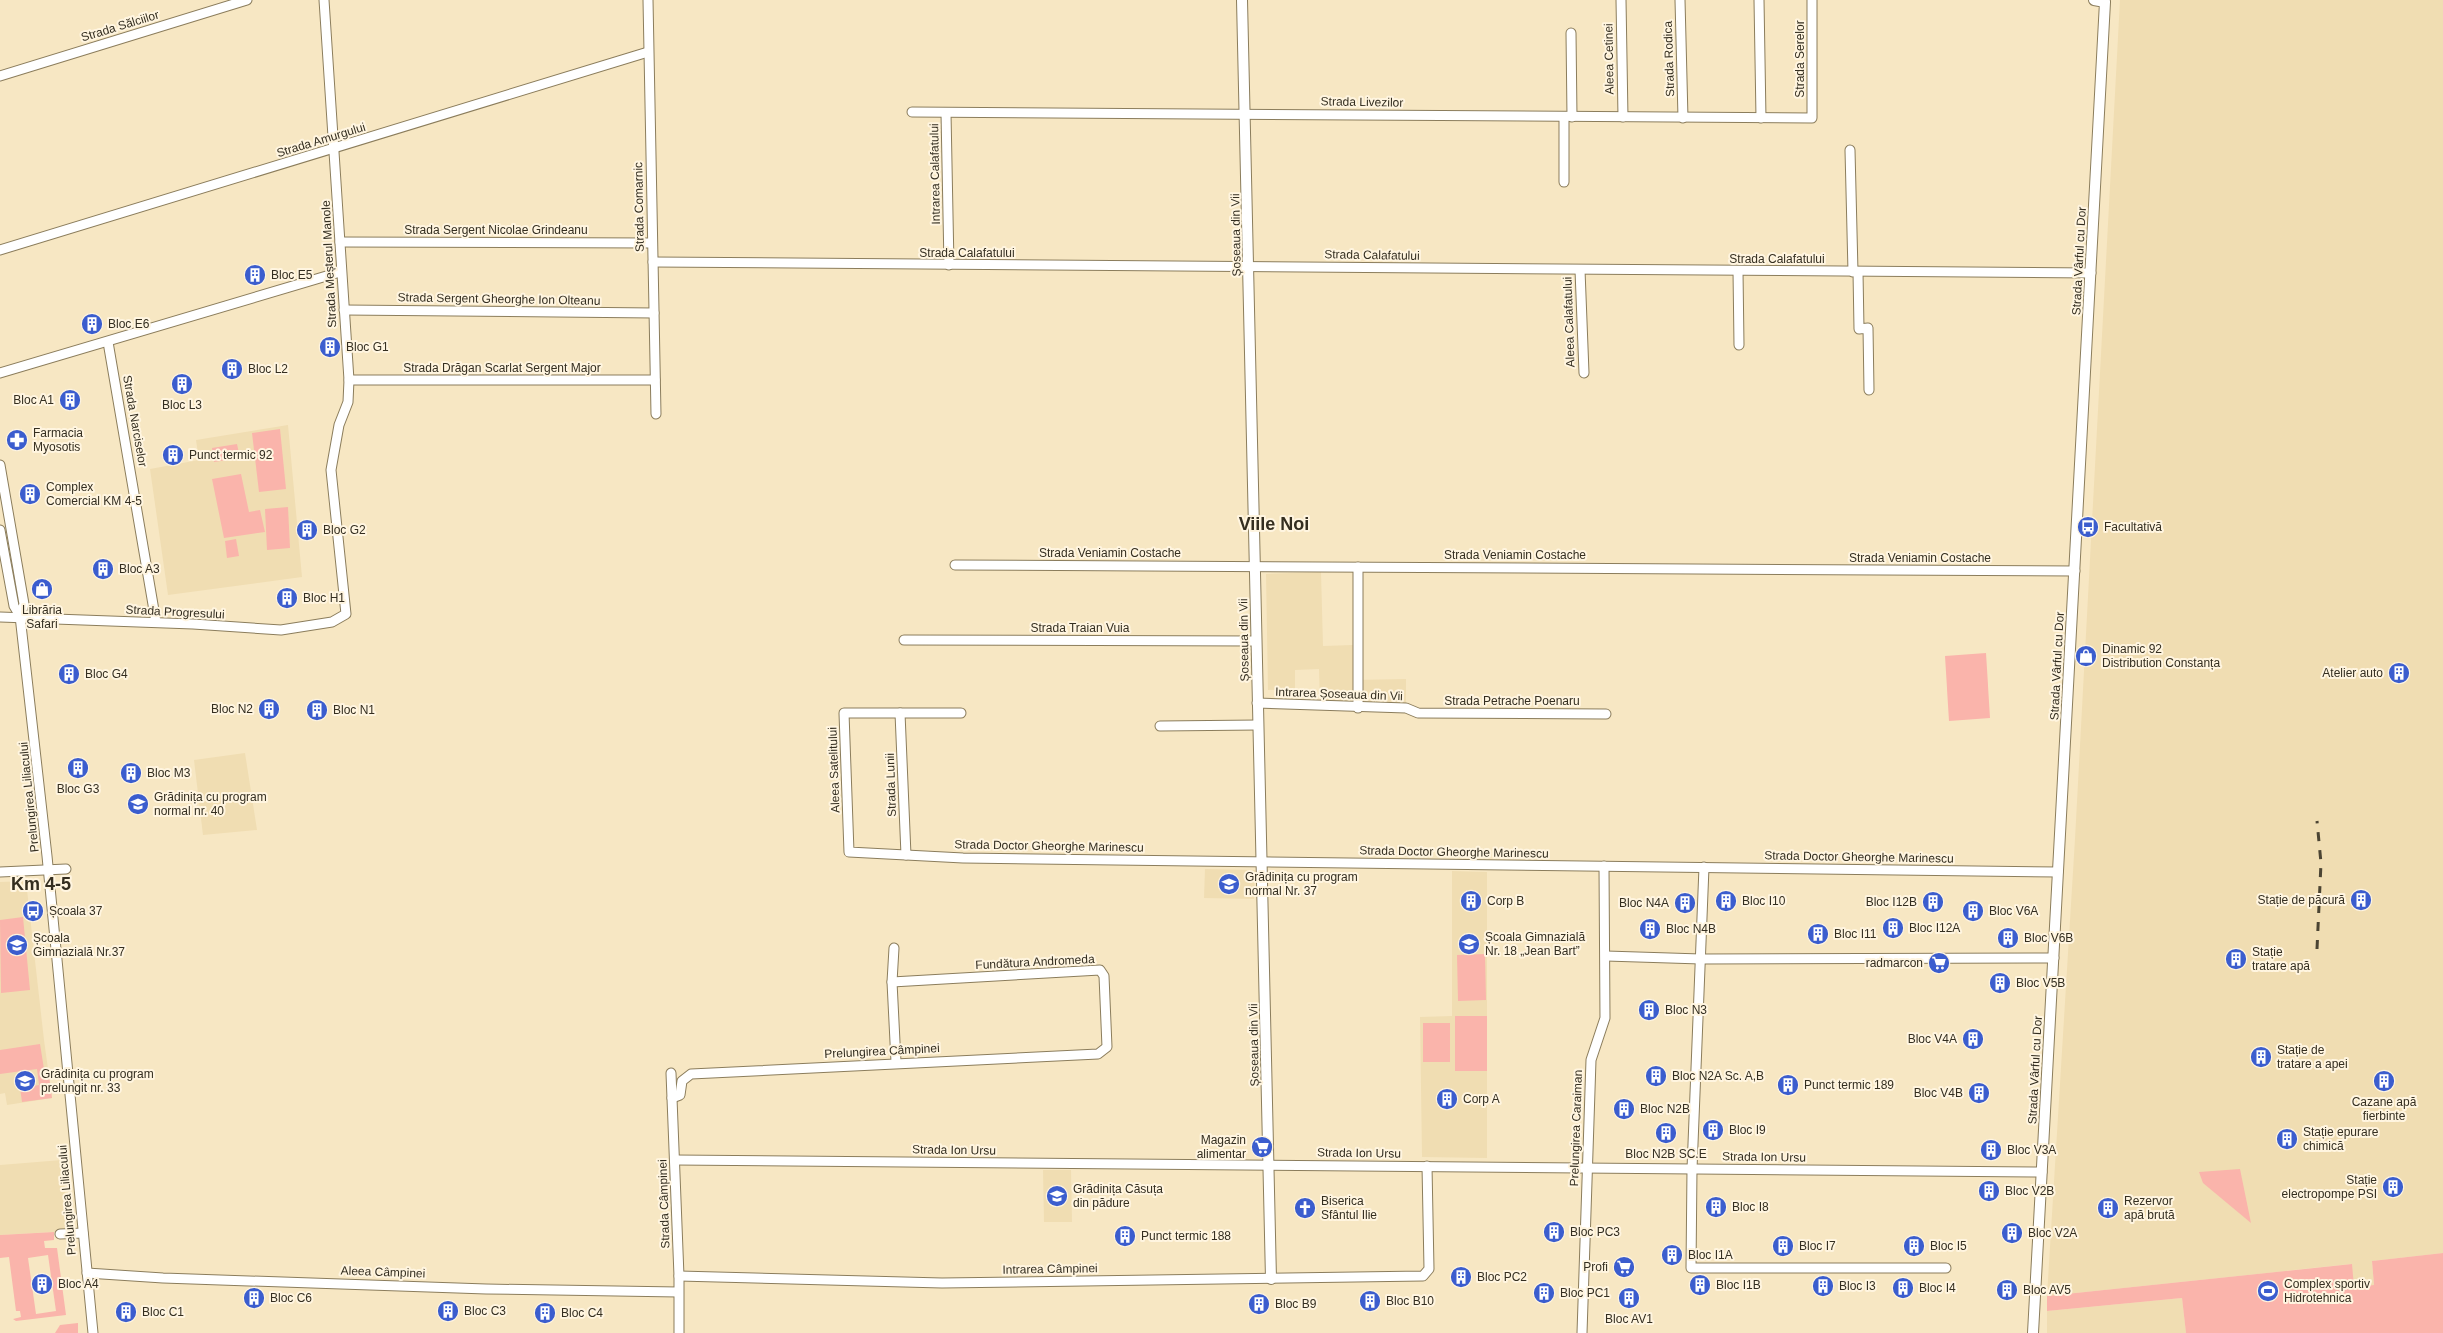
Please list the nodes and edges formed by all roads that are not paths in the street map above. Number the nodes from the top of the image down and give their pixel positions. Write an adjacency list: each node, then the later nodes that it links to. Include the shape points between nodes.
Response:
1 (247, 0): 13 (street, Strada Sălciilor)
2 (324, 0): 22 (street, Strada Meșterul Manole)
3 (648, 0): 12 (street, Strada Comarnic)
4 (1242, 0): 16 (street, Șoseaua din Vii)
5 (1621, 0): 18 (street, Aleea Cetinei)
6 (1680, 0): 19 (street, Strada Rodica)
7 (1759, 0): 20 (street)
8 (1812, 0): 21 (street, Strada Serelor)
9 (2094, 0): 10 (street)
10 (2105, 1): 35 (street, Strada Vârful cu Dor)
11 (1571, 33): 17 (street)
12 (648, 52): 22 (street, Strada Amurgului); 26 (street, Strada Comarnic)
13 (0, 76)
14 (912, 112): 15 (street, Strada Livezilor)
15 (946, 113): 16 (street, Strada Livezilor); 29 (street, Intrarea Calafatului)
16 (1245, 113): 17 (street, Strada Livezilor); 30 (street, Șoseaua din Vii)
17 (1568, 117): 18 (street, Strada Livezilor); 24 (street)
18 (1623, 117): 19 (street, Strada Livezilor)
19 (1684, 118): 20 (street, Strada Livezilor)
20 (1761, 118): 21 (street, Strada Livezilor)
21 (1812, 118)
22 (334, 149): 25 (street, Strada Meșterul Manole); 27 (street, Strada Amurgului)
23 (1850, 150): 34 (street)
24 (1564, 182)
25 (340, 242): 26 (street, Strada Sergent Nicolae Grindeanu); 33 (street, Strada Meșterul Manole)
26 (652, 243): 28 (street, Strada Comarnic)
27 (0, 250)
28 (653, 262): 29 (street, Strada Calafatului); 37 (street, Strada Comarnic)
29 (950, 265): 30 (street, Strada Calafatului)
30 (1249, 266): 31 (street, Strada Calafatului); 49 (street, Șoseaua din Vii)
31 (1580, 270): 32 (street, Strada Calafatului); 40 (street, Aleea Calafatului)
32 (1738, 271): 34 (street, Strada Calafatului); 39 (street)
33 (340, 272): 36 (street, Strada Meșterul Manole); 38 (street)
34 (1855, 272): 35 (street, Strada Calafatului); 44 (street, via 1858,329 1868,328)
35 (2090, 273): 51 (street, Strada Vârful cu Dor)
36 (344, 310): 37 (street, Strada Sergent Gheorghe Ion Olteanu); 42 (street, Strada Meșterul Manole)
37 (654, 313): 43 (street, Strada Comarnic)
38 (108, 342): 41 (street); 55 (street, Strada Narciselor)
39 (1739, 345)
40 (1584, 372)
41 (0, 373)
42 (349, 380): 43 (street, Strada Drăgan Scarlat Sergent Major); 52 (street, Strada Meșterul Manole, via 348,402 339,425 331,470)
43 (655, 380): 45 (street, Strada Comarnic)
44 (1869, 390)
45 (656, 414)
46 (0, 465): 53 (street, Prelungirea Liliacului, via 24,604)
47 (0, 530): 53 (street, Prelungirea Liliacului, via 14,606)
48 (955, 565): 49 (street, Strada Veniamin Costache)
49 (1256, 566): 50 (street, Strada Veniamin Costache); 57 (street, Șoseaua din Vii)
50 (1358, 566): 51 (street, Strada Veniamin Costache); 59 (street)
51 (2074, 571): 74 (street, Strada Vârful cu Dor)
52 (346, 614): 55 (street, Strada Progresului, via 332,622 281,630)
53 (20, 616): 54 (street, Strada Progresului); 55 (street, Strada Progresului); 72 (street, Prelungirea Liliacului)
54 (0, 617)
55 (156, 622)
56 (904, 640): 57 (street, Strada Traian Vuia)
57 (1256, 641): 58 (street, Șoseaua din Vii)
58 (1257, 703): 59 (street, Intrarea Șoseaua din Vii); 64 (street, Șoseaua din Vii)
59 (1358, 708): 62 (street, Intrarea Șoseaua din Vii, via 1406,708)
60 (900, 713): 61 (street); 66 (street, Aleea Satelitului, via 844,713); 67 (street, Strada Lunii)
61 (961, 713)
62 (1418, 713): 63 (street, Strada Petrache Poenaru)
63 (1606, 714)
64 (1258, 725): 65 (street); 68 (street, Șoseaua din Vii)
65 (1160, 726)
66 (849, 852): 67 (street, Strada Doctor Gheorghe Marinescu)
67 (906, 855): 68 (street, Strada Doctor Gheorghe Marinescu)
68 (1262, 862): 69 (street, Strada Doctor Gheorghe Marinescu); 85 (street, Șoseaua din Vii)
69 (1604, 866): 70 (street, Strada Doctor Gheorghe Marinescu); 76 (street, Prelungirea Caraiman)
70 (1704, 867): 74 (street, Strada Doctor Gheorghe Marinescu); 78 (street)
71 (66, 869): 72 (street)
72 (48, 870): 73 (street); 90 (street, Prelungirea Liliacului)
73 (0, 872)
74 (2058, 872): 77 (street, Strada Vârful cu Dor)
75 (894, 948): 79 (street)
76 (1606, 956): 78 (street); 87 (street, Prelungirea Caraiman, via 1604,1018 1591,1060)
77 (2054, 958): 78 (street); 89 (street, Strada Vârful cu Dor)
78 (1701, 959): 88 (street)
79 (892, 982): 80 (street, Fundătura Andromeda, via 1100,970 1104,976); 81 (street)
80 (1107, 1047): 81 (street, Prelungirea Câmpinei, via 1098,1054)
81 (896, 1062): 83 (street, Prelungirea Câmpinei, via 691,1074 682,1081 680,1095)
82 (671, 1073): 83 (street, Strada Câmpinei)
83 (672, 1098): 84 (street, Strada Câmpinei)
84 (675, 1160): 85 (street, Strada Ion Ursu); 94 (street, Strada Câmpinei)
85 (1269, 1165): 86 (street, Strada Ion Ursu); 95 (street, Șoseaua din Vii)
86 (1427, 1166): 87 (street, Strada Ion Ursu); 95 (street, Intrarea Câmpinei, via 1429,1269 1423,1276)
87 (1587, 1168): 88 (street, Strada Ion Ursu); 99 (street, Prelungirea Caraiman)
88 (1692, 1169): 89 (street, Strada Ion Ursu); 92 (street, via 1692,1268)
89 (2042, 1172): 100 (street, Strada Vârful cu Dor)
90 (83, 1233): 91 (street); 93 (street, Prelungirea Liliacului)
91 (60, 1234)
92 (1946, 1268)
93 (87, 1273): 96 (street, Aleea Câmpinei, via 486,1289); 97 (street, Prelungirea Liliacului)
94 (679, 1276): 95 (street, Intrarea Câmpinei, via 942,1284); 96 (street, Strada Câmpinei)
95 (1271, 1279)
96 (678, 1292): 98 (street, Strada Câmpinei)
97 (93, 1333)
98 (679, 1333)
99 (1582, 1333)
100 (2033, 1333)

